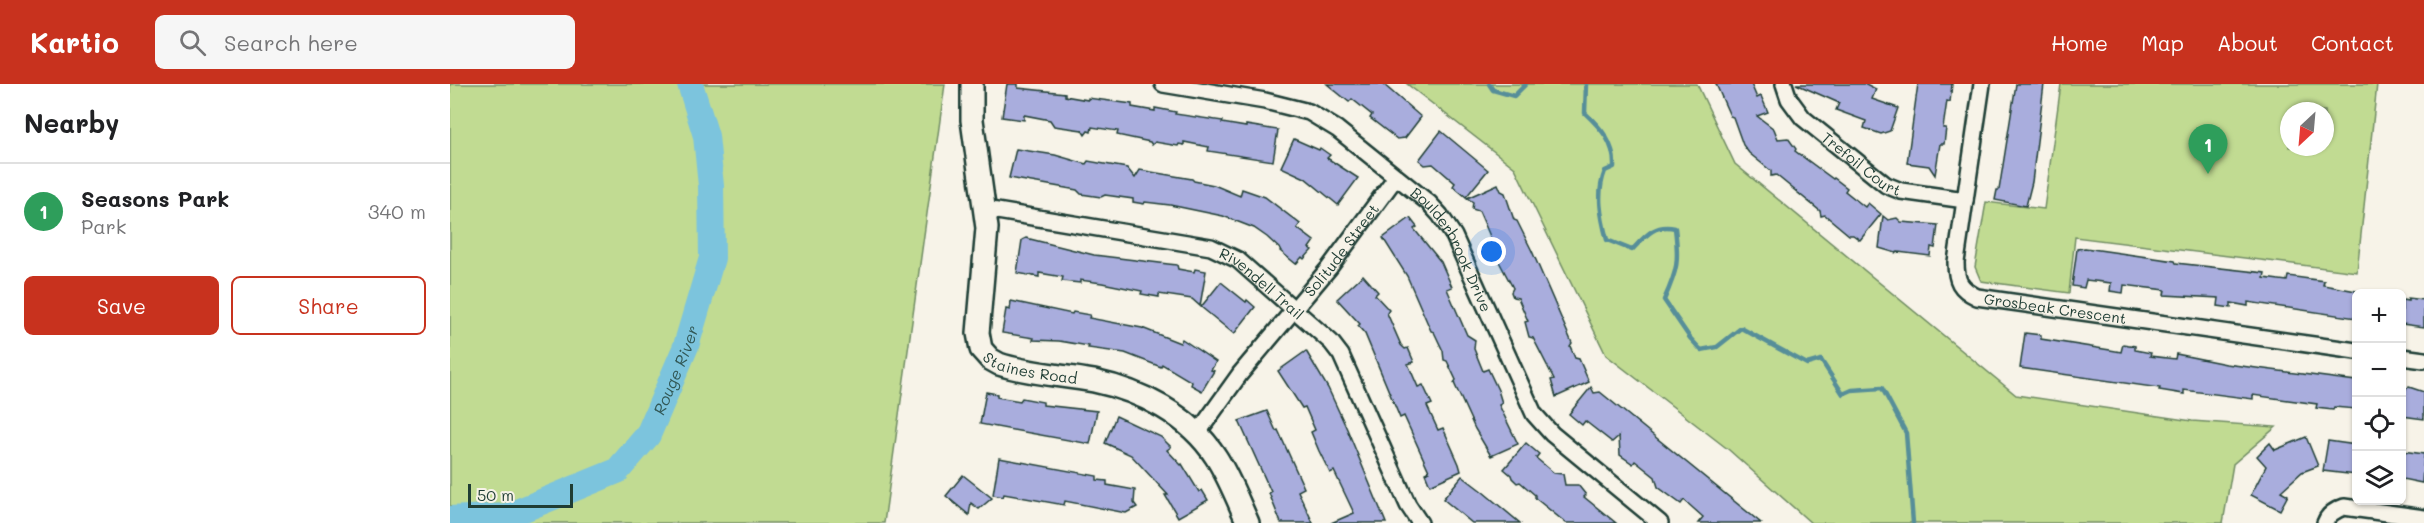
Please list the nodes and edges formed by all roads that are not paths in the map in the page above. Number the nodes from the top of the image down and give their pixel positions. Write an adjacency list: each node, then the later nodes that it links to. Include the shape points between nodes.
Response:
1 (972, 84): 7 (street, Staines Road, via 972,120)
2 (1163, 84): 5 (street, Boulderbrook Drive, via 1309,112 1337,129)
3 (1784, 84): 6 (street, Trefoil Court, via 1803,118 1886,185)
4 (1982, 84): 6 (street, Grosbeak Crescent)
5 (1396, 177): 8 (street, Solitude Street); 16 (street, Boulderbrook Drive, via 1429,203 1449,227 1534,414 1552,434)
6 (1965, 200): 9 (street, Grosbeak Crescent, via 1956,278 1964,291 1977,297)
7 (985, 209): 8 (street, Rivendell Trail, via 1211,247 1238,260); 12 (street, Staines Road, via 985,271 977,326 986,355 1005,366 1093,381 1131,392 1172,413)
8 (1295, 309): 12 (street, Solitude Street, via 1240,374); 15 (street, Rivendell Trail, via 1341,355 1408,505)
9 (2352, 350)
10 (2406, 358): 11 (street)
11 (2424, 360)
12 (1197, 434): 14 (street, Staines Road, via 1230,481)
13 (2424, 518): 17 (street, via 2344,507 2334,511)
14 (1248, 523)
15 (1420, 523)
16 (1660, 523)
17 (2325, 523)

